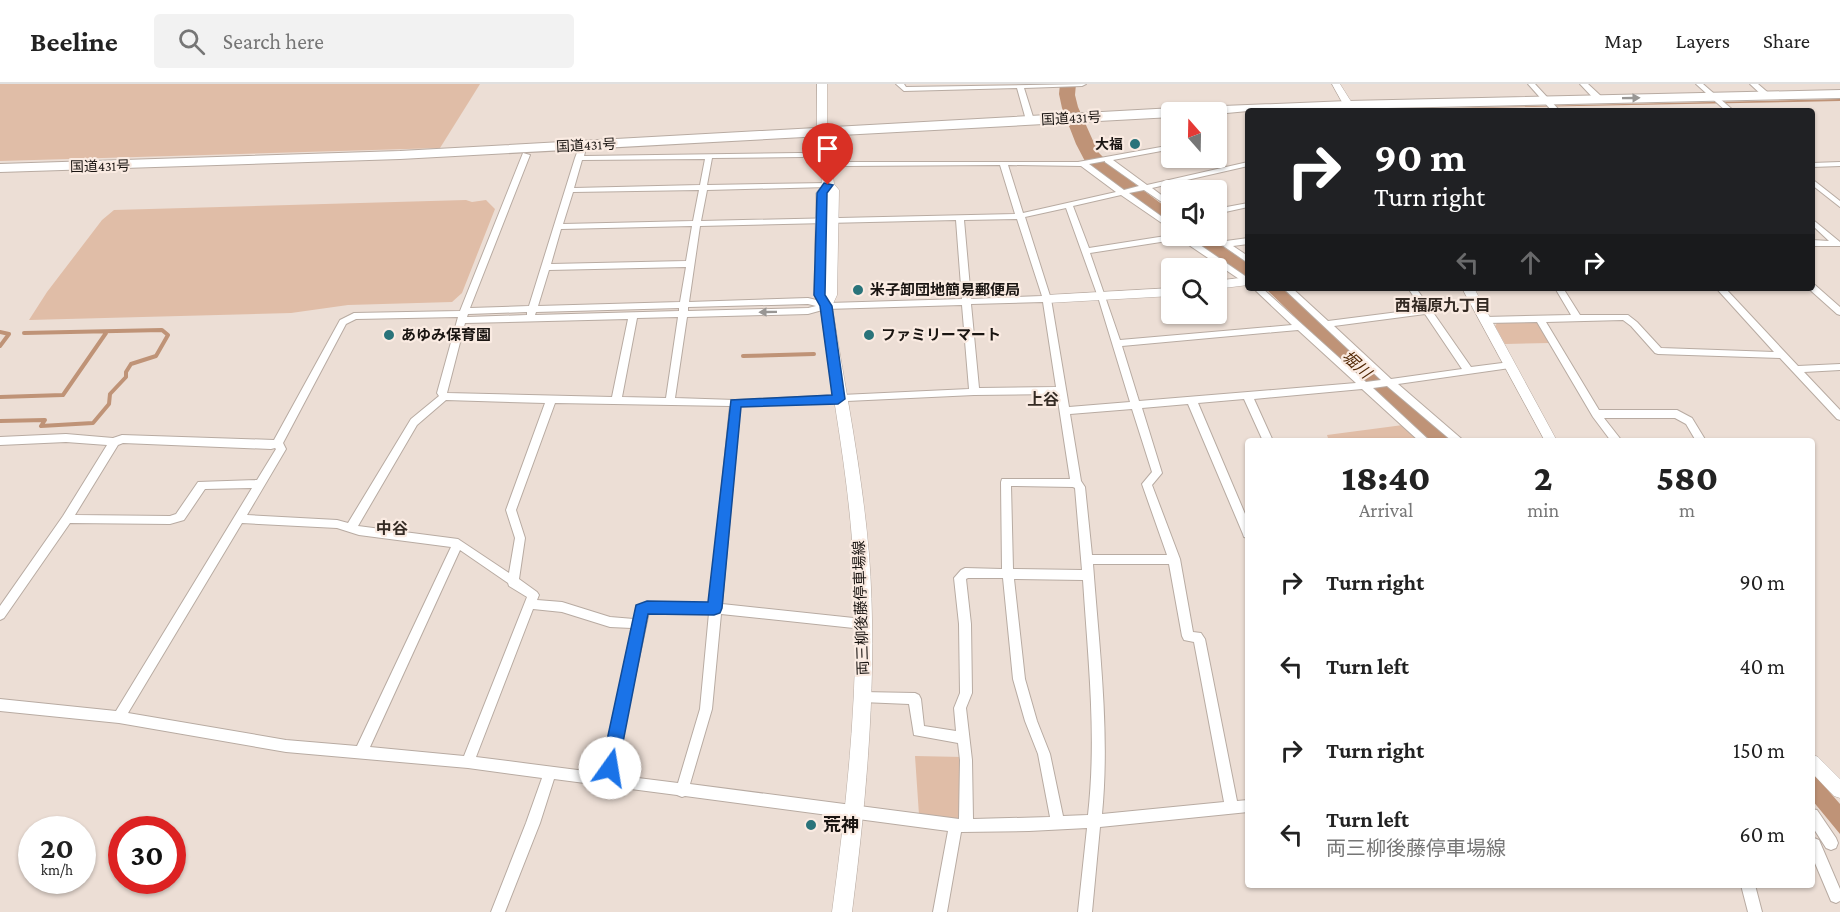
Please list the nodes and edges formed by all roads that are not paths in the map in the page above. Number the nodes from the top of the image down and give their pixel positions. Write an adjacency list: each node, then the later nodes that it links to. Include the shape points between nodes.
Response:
1 (822, 84): 29 (main road, 両三柳後藤停車場線)
2 (900, 84): 9 (street, via 904,88)
3 (1081, 84): 10 (street)
4 (1336, 84): 17 (street)
5 (1531, 84): 15 (street)
6 (1584, 84): 14 (street)
7 (1699, 84): 13 (street)
8 (1754, 84): 12 (street)
9 (1020, 85): 10 (street); 24 (street)
10 (1057, 85)
11 (1840, 94): 12 (highway, 国道431号)
12 (1768, 96): 13 (highway, 国道431号)
13 (1715, 97): 14 (highway, 国道431号, one-way to 13); 18 (street)
14 (1599, 99): 15 (highway, 国道431号)
15 (1551, 106): 17 (highway, 国道431号)
16 (1840, 106): 19 (highway)
17 (1350, 108)
18 (1726, 108)
19 (1765, 108)
20 (1227, 111): 21 (highway, 国道431号)
21 (1245, 111)
22 (1161, 114): 26 (highway, 国道431号)
23 (1245, 119): 25 (highway)
24 (1030, 120): 28 (highway, 国道431号); 29 (highway, 国道431号)
25 (1227, 120)
26 (1090, 121): 27 (highway, 国道431号); 28 (highway, 国道431号)
27 (1161, 121)
28 (1061, 122): 29 (highway, 国道431号)
29 (823, 135): 32 (highway, 国道431号); 42 (highway, 国道431号, via 343,158); 45 (main road, 両三柳後藤停車場線)
30 (1161, 149): 35 (street)
31 (526, 155): 32 (highway, 国道431号); 43 (highway, 国道431号); 94 (street)
32 (580, 155): 34 (street); 49 (street)
33 (800, 155): 34 (street)
34 (709, 156): 47 (street)
35 (1107, 160): 37 (street); 46 (street)
36 (1003, 163): 37 (street); 38 (street); 57 (street)
37 (1084, 163): 51 (street)
38 (846, 164)
39 (1840, 164): 41 (street)
40 (1245, 165): 46 (street)
41 (1815, 165)
42 (0, 168)
43 (0, 174)
44 (1815, 184): 48 (street)
45 (828, 185): 47 (street); 60 (main road, 両三柳後藤停車場線, via 822,193)
46 (1144, 187): 51 (street); 52 (street)
47 (703, 188): 49 (street); 62 (street)
48 (1821, 189): 50 (street); 54 (street)
49 (569, 190): 63 (street)
50 (1815, 190)
51 (1121, 192): 53 (street); 59 (street)
52 (1161, 199)
53 (1070, 205): 57 (street); 71 (street)
54 (1840, 205)
55 (1245, 206): 56 (street)
56 (1227, 210)
57 (1020, 216): 58 (street); 87 (street)
58 (960, 219): 60 (street); 88 (street)
59 (1161, 220)
60 (827, 221): 62 (street); 89 (main road, 両三柳後藤停車場線, via 820,295)
61 (1815, 224): 68 (street)
62 (696, 225): 63 (street); 73 (street)
63 (558, 227): 74 (street)
64 (1161, 239): 71 (street)
65 (1245, 241): 67 (street)
66 (1815, 243): 68 (street)
67 (1227, 244)
68 (1838, 244)
69 (1227, 245): 72 (street)
70 (1196, 246): 75 (street)
71 (1086, 251): 86 (street)
72 (1245, 258)
73 (691, 264): 74 (street); 90 (street)
74 (545, 267): 93 (street)
75 (1245, 281)
76 (1245, 282): 77 (street)
77 (1227, 284)
78 (1815, 290): 92 (street)
79 (1260, 291): 100 (street)
80 (1290, 291): 99 (street)
81 (1415, 291): 91 (street)
82 (1470, 291): 98 (street)
83 (1561, 291): 97 (street)
84 (1723, 291): 102 (street)
85 (1161, 293): 86 (street)
86 (1102, 297): 87 (street); 101 (street)
87 (1047, 299): 88 (street); 109 (street)
88 (966, 302): 89 (street); 110 (street)
89 (826, 306): 90 (street, via 808,311); 113 (main road, 両三柳後藤停車場線)
90 (685, 309): 93 (street); 95 (street); 117 (street)
91 (1428, 311): 99 (street); 106 (street)
92 (1840, 312)
93 (531, 313): 94 (street); 95 (street)
94 (463, 315): 111 (street); 131 (street, via 354,316 343,322)
95 (633, 315): 115 (street)
96 (1539, 318): 97 (street); 98 (street); 121 (street)
97 (1577, 318): 102 (street, via 1628,318 1662,351)
98 (1485, 320): 103 (street)
99 (1327, 324): 107 (street)
100 (1300, 327): 101 (street); 108 (street)
101 (1116, 343): 119 (street)
102 (1783, 355): 105 (street)
103 (1509, 365): 106 (street); 126 (street)
104 (1840, 367): 105 (street)
105 (1796, 369): 122 (street)
106 (1469, 371): 107 (street)
107 (1390, 383): 108 (street); 125 (street)
108 (1363, 386): 112 (street); 124 (street)
109 (1062, 390): 110 (street); 120 (street)
110 (974, 392): 113 (street)
111 (444, 397): 114 (street); 137 (street, via 414,422)
112 (1248, 397): 116 (street); 123 (street)
113 (838, 399): 118 (street); 148 (main road, 両三柳後藤停車場線, via 861,554)
114 (551, 400): 115 (street); 143 (street, via 511,510 520,538)
115 (615, 401): 117 (street)
116 (1192, 401): 119 (street); 136 (street)
117 (670, 402): 118 (street)
118 (735, 403): 145 (street)
119 (1136, 406): 120 (street); 139 (street, via 1157,473 1147,484)
120 (1066, 411): 132 (street)
121 (1596, 414): 127 (street); 128 (street, via 1677,414 1689,421)
122 (1840, 416)
123 (1267, 438)
124 (1422, 438)
125 (1455, 438)
126 (1549, 438)
127 (1615, 438)
128 (1699, 438)
129 (0, 441): 130 (street, via 66,438)
130 (114, 442): 131 (street, via 122,439 271,446); 134 (street)
131 (278, 443): 133 (street, via 281,449)
132 (1076, 483): 140 (street, via 1080,487); 141 (street, via 1006,482)
133 (260, 484): 134 (street, via 202,485 180,517 170,520); 135 (street)
134 (67, 519): 146 (street)
135 (239, 519): 137 (street); 151 (street)
136 (1245, 527)
137 (351, 528): 138 (street)
138 (458, 543): 143 (street); 153 (street)
139 (1174, 559): 140 (street); 161 (street, via 1188,636 1200,639)
140 (1087, 560): 142 (street)
141 (1008, 574): 142 (street); 152 (street, via 965,573 960,578 966,693 960,708); 165 (street, via 1019,679 1044,754)
142 (1088, 575): 163 (street, via 1099,734)
143 (513, 583): 144 (street, via 533,595)
144 (530, 604): 147 (street, via 562,607 610,622); 154 (street)
145 (714, 608): 147 (street, via 647,607 642,610); 148 (street); 159 (street, via 706,709)
146 (0, 615)
147 (640, 624): 157 (street)
148 (863, 624): 149 (main road, 両三柳後藤停車場線)
149 (862, 697): 152 (street, via 915,699 918,731); 162 (main road, 両三柳後藤停車場線)
150 (0, 705): 151 (street)
151 (119, 717): 153 (street, via 286,746)
152 (962, 738): 166 (street, via 966,760)
153 (361, 752): 154 (street)
154 (468, 762): 156 (street)
155 (1815, 765): 158 (street)
156 (550, 773): 157 (street); 172 (street)
157 (606, 780): 159 (street)
158 (1840, 790)
159 (682, 791): 162 (street)
160 (1245, 807): 161 (street)
161 (1232, 808): 163 (street)
162 (855, 811): 166 (street); 173 (main road, 両三柳後藤停車場線)
163 (1096, 819): 165 (street); 175 (street)
164 (1815, 819): 167 (street)
165 (1058, 822): 166 (street)
166 (961, 825): 174 (street)
167 (1835, 842): 168 (street)
168 (1815, 845)
169 (1815, 849): 171 (street)
170 (1749, 888): 176 (street)
171 (1836, 896)
172 (498, 912)
173 (842, 912)
174 (940, 912)
175 (1085, 912)
176 (1755, 912)

